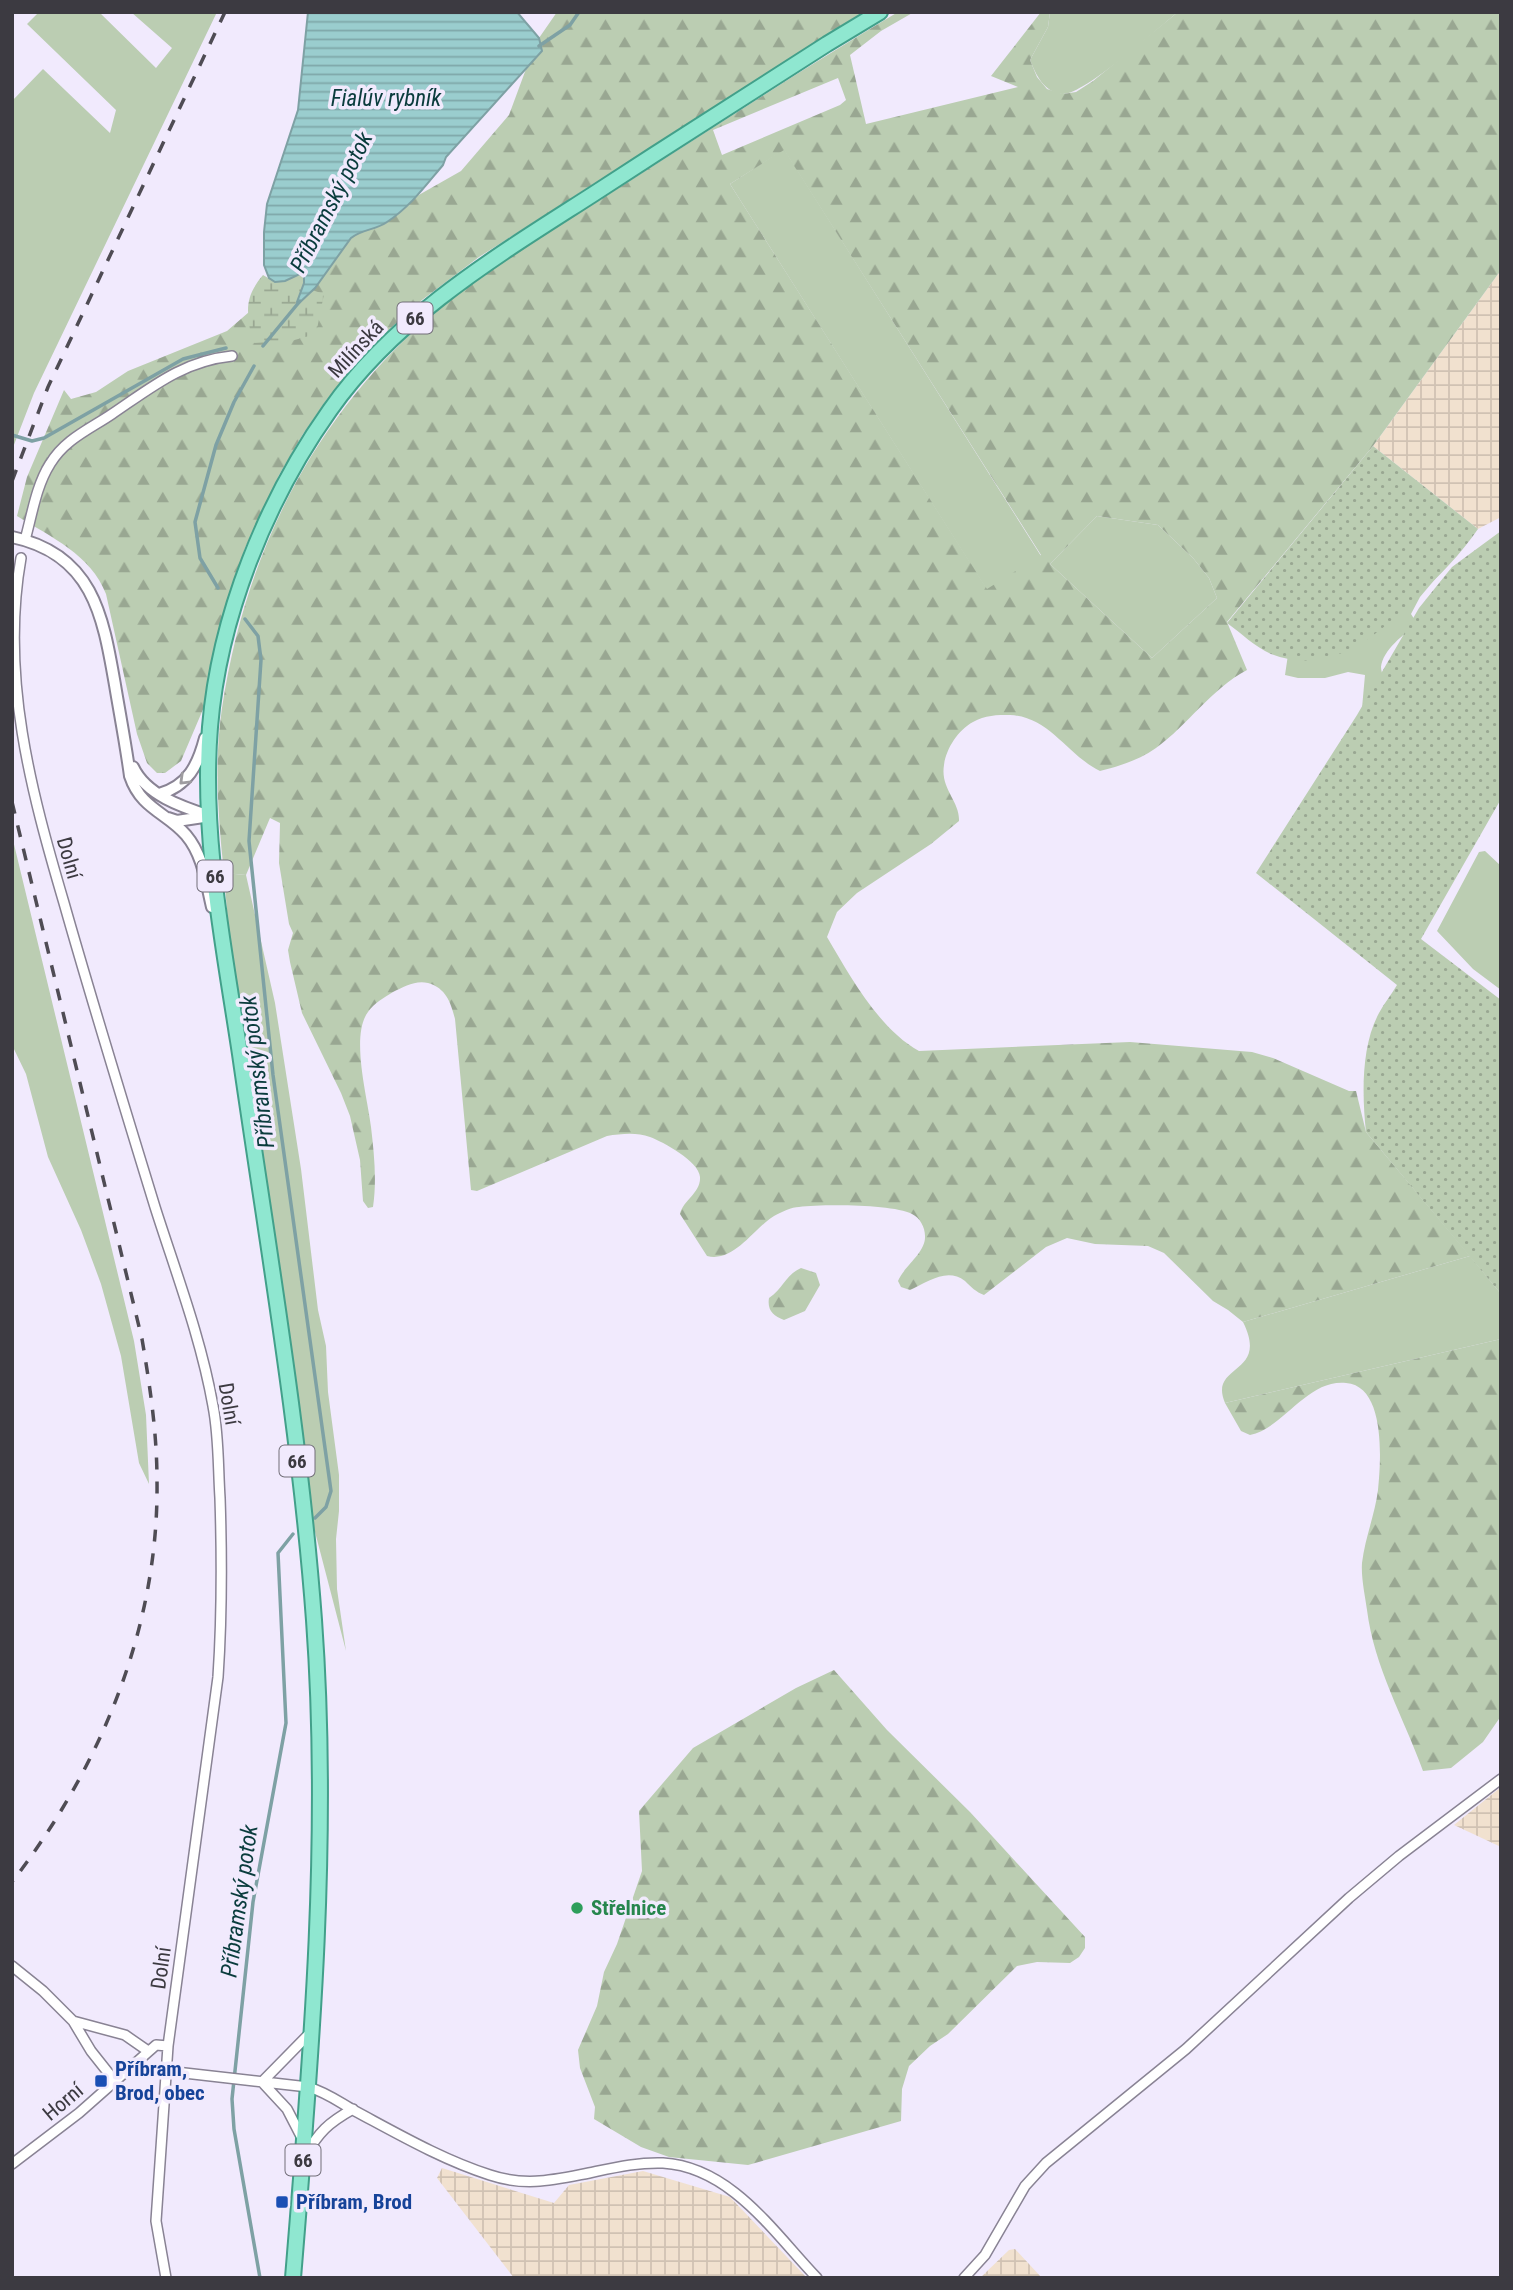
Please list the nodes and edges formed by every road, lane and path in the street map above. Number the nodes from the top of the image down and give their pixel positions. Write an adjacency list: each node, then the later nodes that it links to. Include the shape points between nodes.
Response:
1 (880, 12): 5 (main road, Milínská / 66, via 484,264 388,342 334,404 268,516 240,587)
2 (232, 356): 3 (street, via 187,367 160,380 68,443 50,463)
3 (18, 539): 6 (street, via 56,555 94,598 107,636)
4 (21, 558): 15 (street, Dolní, via 13,631 22,737 47,845 202,1356 217,1428 222,1566 218,1677)
5 (212, 708): 7 (street, one-way to 7, via 195,769 183,783); 9 (main road, Milínská / 66)
6 (127, 755): 7 (street, via 139,779); 8 (street, via 134,789)
7 (159, 794): 9 (street)
8 (162, 816): 9 (street, via 177,821); 10 (street, via 194,847)
9 (210, 816): 10 (main road, 66)
10 (223, 936): 14 (main road, 66, via 279,1322 313,1611 320,1821)
11 (1501, 1779): 28 (street, via 1349,1898 1186,2049 1046,2163 1025,2186 985,2255)
12 (12, 1966): 13 (street)
13 (73, 2021): 16 (street, via 125,2035); 18 (street)
14 (311, 2032): 19 (street); 20 (main road, 66)
15 (168, 2046): 16 (street, Horní, via 156,2045); 17 (street, Dolní)
16 (148, 2051): 18 (street, Horní)
17 (167, 2071): 19 (street); 25 (street, Dolní, via 156,2221)
18 (114, 2080): 24 (street, Horní)
19 (262, 2082): 20 (street); 22 (street, via 287,2109)
20 (308, 2087): 21 (street); 22 (main road, 66)
21 (353, 2109): 23 (street, via 318,2134); 27 (street, via 458,2162 523,2183 634,2165 694,2168 741,2197)
22 (304, 2141): 23 (main road, 66)
23 (303, 2160): 26 (main road, 66)
24 (12, 2164)
25 (166, 2278)
26 (293, 2278)
27 (817, 2278)
28 (964, 2278)

